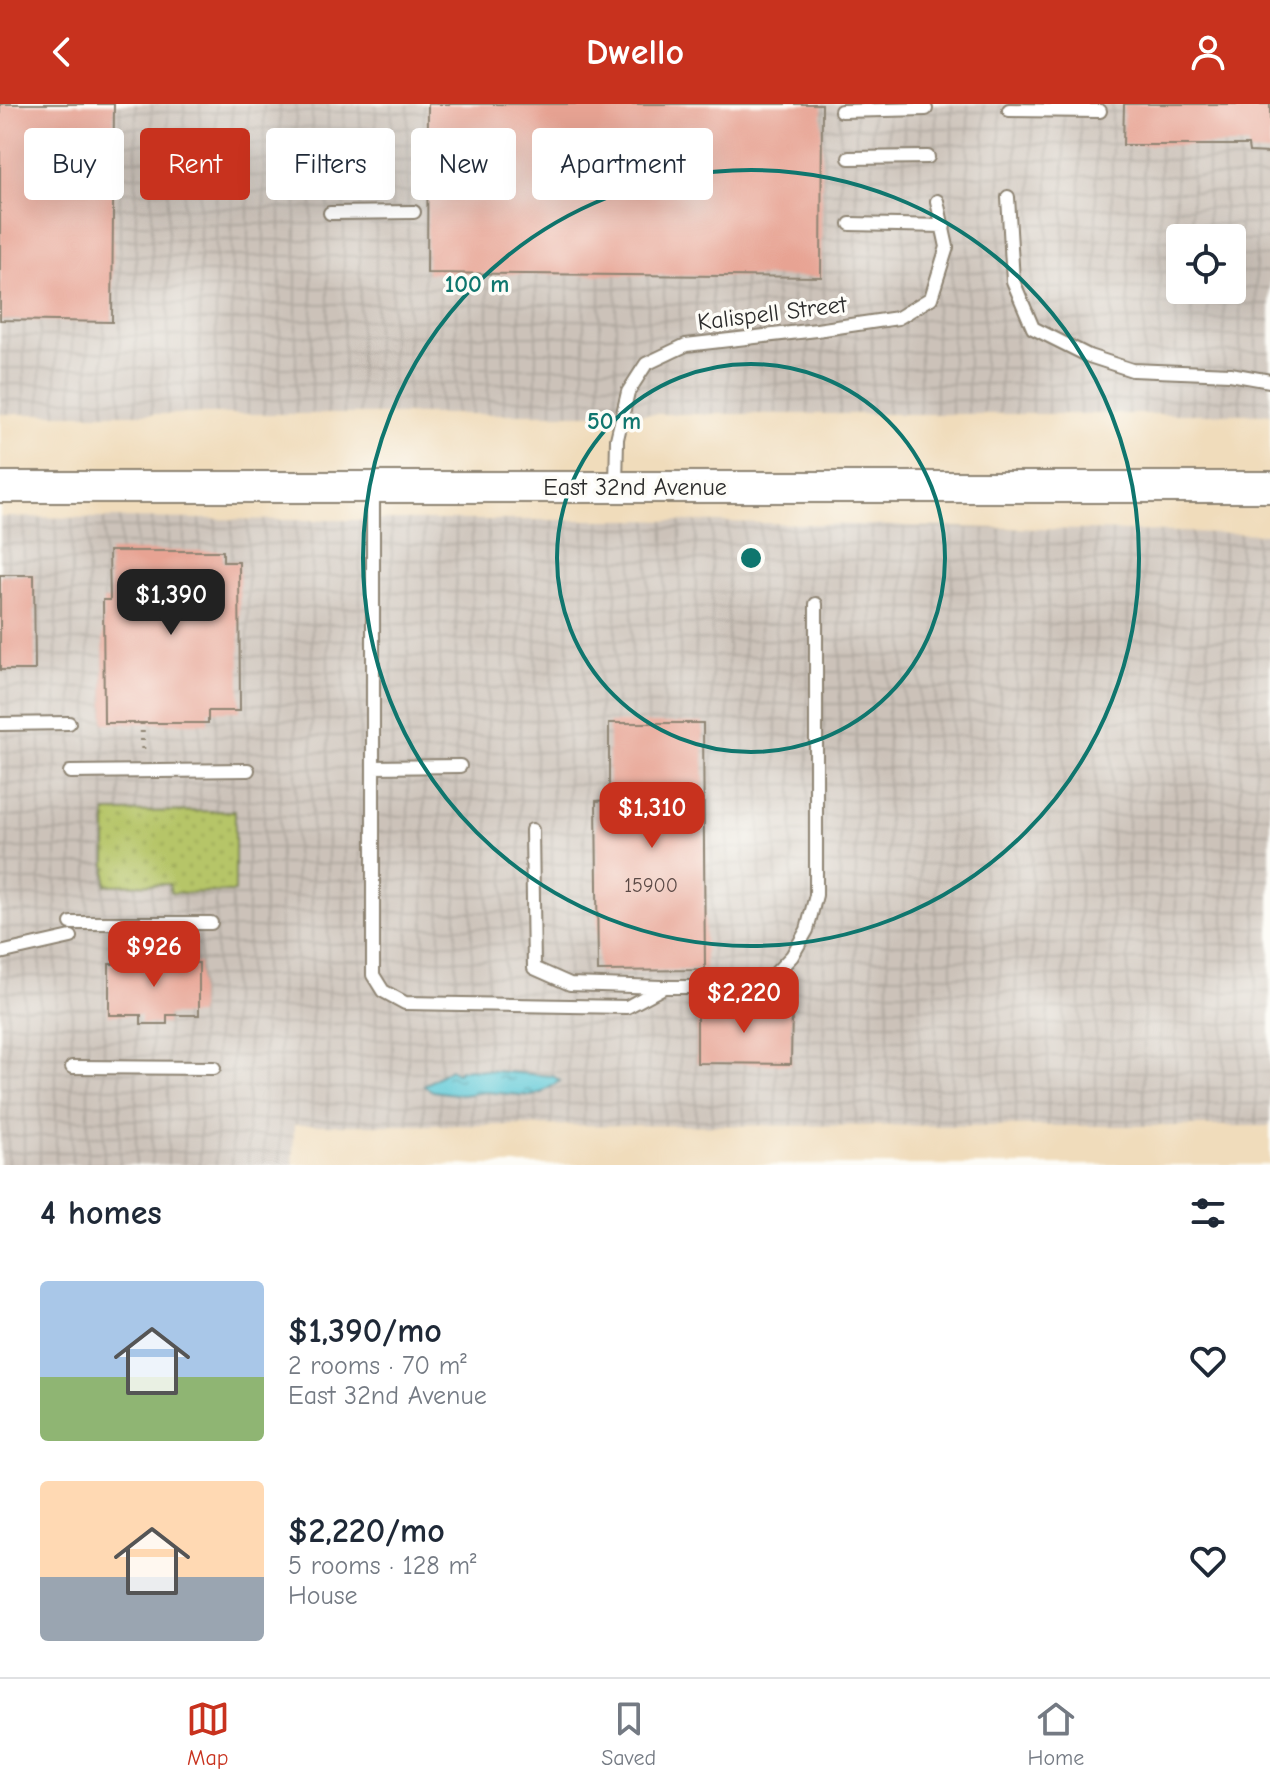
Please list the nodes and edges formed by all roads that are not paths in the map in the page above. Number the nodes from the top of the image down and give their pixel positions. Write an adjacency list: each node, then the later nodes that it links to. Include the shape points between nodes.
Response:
1 (926, 109): 3 (lane)
2 (1009, 110): 4 (lane)
3 (841, 111)
4 (1100, 111)
5 (928, 157): 6 (lane)
6 (849, 158)
7 (1008, 197): 13 (lane, via 1013,281 1033,328 1132,370)
8 (937, 201): 12 (lane, Kalispell Street)
9 (414, 212): 10 (lane)
10 (330, 213)
11 (850, 224): 12 (lane)
12 (944, 226): 16 (lane, Kalispell Street, via 947,247 931,298 898,318 686,345 646,364 628,392 617,439)
13 (1270, 381)
14 (0, 487): 15 (street, East 32nd Avenue)
15 (373, 487): 16 (street, East 32nd Avenue); 22 (lane)
16 (616, 487): 17 (street, East 32nd Avenue)
17 (1270, 487)
18 (816, 604): 30 (lane, via 816,895 807,930 770,979 733,987)
19 (69, 723): 20 (lane)
20 (0, 724)
21 (460, 766): 22 (lane)
22 (373, 767): 30 (lane, via 373,975 383,991 405,1003 627,1007)
23 (248, 770): 24 (lane)
24 (70, 772)
25 (532, 830): 30 (lane, via 534,968 570,984)
26 (71, 923): 27 (lane)
27 (211, 923)
28 (71, 937): 29 (lane)
29 (0, 953)
30 (664, 987)
31 (72, 1067): 32 (lane)
32 (214, 1068)

